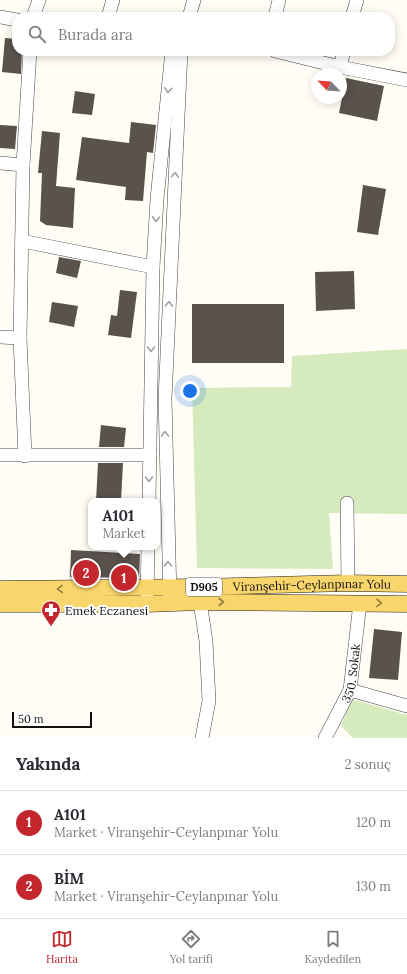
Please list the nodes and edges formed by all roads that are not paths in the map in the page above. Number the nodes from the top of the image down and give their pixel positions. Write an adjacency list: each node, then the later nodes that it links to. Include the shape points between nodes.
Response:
1 (39, 0): 6 (street)
2 (113, 0): 7 (street)
3 (194, 0): 8 (street)
4 (279, 0): 9 (street)
5 (357, 0): 10 (street)
6 (35, 12)
7 (109, 12)
8 (190, 12)
9 (276, 12)
10 (353, 12)
11 (0, 17): 12 (street)
12 (12, 19)
13 (30, 56): 21 (street)
14 (171, 56): 23 (street, one-way to 23)
15 (181, 56): 34 (street, one-way to 15, via 165,399)
16 (295, 56): 18 (street)
17 (343, 56): 18 (street)
18 (340, 67): 19 (street)
19 (407, 80)
20 (0, 163): 21 (street)
21 (23, 165): 22 (street)
22 (22, 241): 23 (street); 25 (street)
23 (153, 267): 28 (street, one-way to 28)
24 (0, 337): 25 (street)
25 (20, 338): 27 (street)
26 (0, 455): 27 (street)
27 (25, 456): 28 (street)
28 (150, 456): 29 (street, one-way to 29)
29 (149, 498)
30 (347, 504): 32 (street)
31 (148, 550): 35 (street)
32 (348, 583): 33 (main road, Viranşehir-Ceylanpınar Yolu / D905); 34 (main road, Viranşehir-Ceylanpınar Yolu / D905)
33 (407, 584)
34 (169, 587): 35 (main road, Viranşehir-Ceylanpınar Yolu / D905); 38 (street)
35 (147, 588): 36 (main road, Viranşehir-Ceylanpınar Yolu / D905, one-way to 36); 41 (street)
36 (0, 589)
37 (200, 602): 38 (main road, Viranşehir-Ceylanpınar Yolu / D905); 39 (main road, Viranşehir-Ceylanpınar Yolu / D905, one-way to 39); 46 (street, via 206,641 209,701)
38 (171, 603): 41 (main road, Viranşehir-Ceylanpınar Yolu / D905)
39 (360, 603): 42 (main road, Viranşehir-Ceylanpınar Yolu / D905, one-way to 42); 43 (street, 350. Sokak)
40 (0, 604): 41 (main road, Viranşehir-Ceylanpınar Yolu / D905)
41 (147, 604)
42 (407, 604)
43 (350, 690): 44 (street); 45 (street, 350. Sokak)
44 (407, 706)
45 (331, 735)
46 (202, 738)

